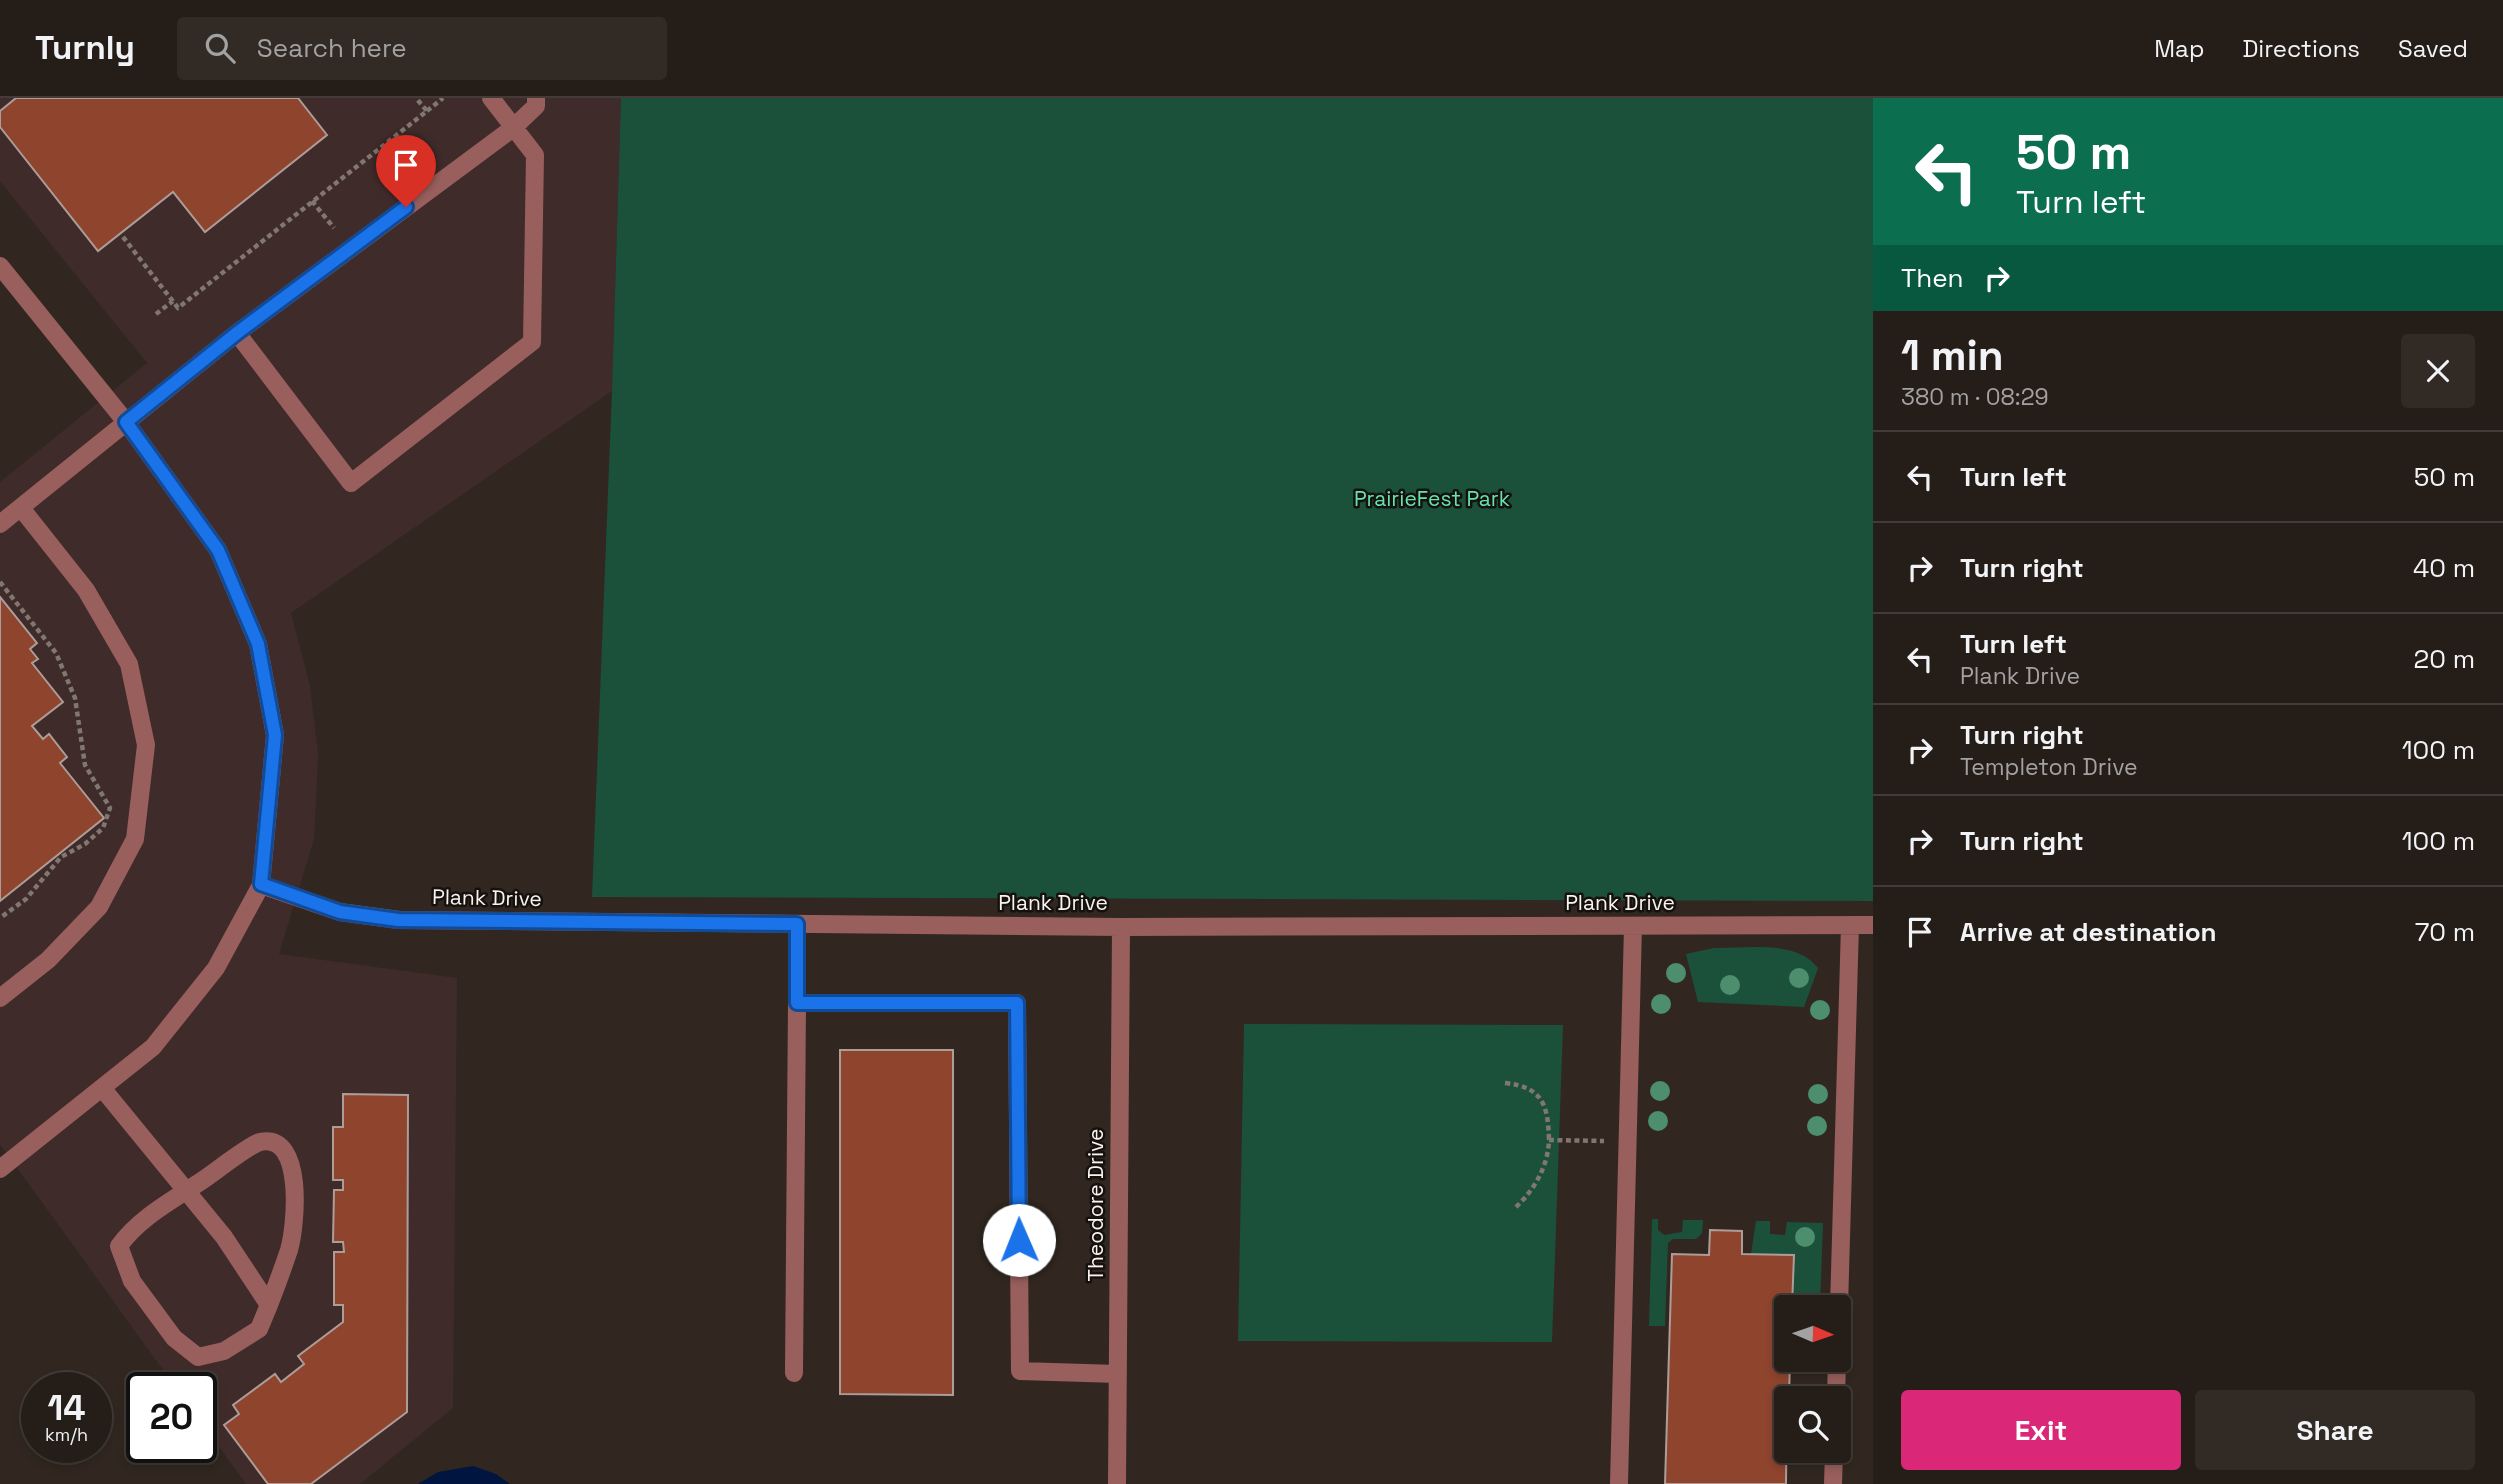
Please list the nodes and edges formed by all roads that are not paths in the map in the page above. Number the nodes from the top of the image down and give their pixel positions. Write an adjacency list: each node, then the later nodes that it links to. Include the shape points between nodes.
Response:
1 (491, 98): 3 (street)
2 (536, 98): 3 (street, via 536,106)
3 (513, 128): 5 (street); 5 (street, via 535,155 532,342 351,483)
4 (0, 266): 6 (street)
5 (237, 333): 6 (street)
6 (126, 422): 7 (street); 9 (street, via 218,550 258,644 275,735)
7 (21, 508): 8 (street); 15 (street, via 86,590 129,664 146,745 135,839 99,907 48,960)
8 (0, 524)
9 (261, 884): 10 (street, Plank Drive, via 340,912 398,920); 17 (street, via 216,968 153,1048)
10 (797, 924): 14 (street, Plank Drive); 16 (street)
11 (1850, 925): 12 (street, Plank Drive); 13 (street, Plank Drive); 20 (street)
12 (1873, 925)
13 (1633, 926): 14 (street, Plank Drive); 26 (street)
14 (1121, 927): 23 (street, Theodore Drive)
15 (2, 992)
16 (797, 1003): 22 (street); 23 (street, via 1017,1003 1020,1371)
17 (102, 1088): 18 (street); 19 (street)
18 (0, 1169)
19 (185, 1192): 21 (street, via 224,1237); 21 (street, via 262,1141 279,1145 288,1155 295,1180 290,1247); 21 (street, via 131,1229 119,1246 132,1281 167,1328 198,1357 224,1351 259,1329)
20 (1839, 1295)
21 (269, 1305)
22 (794, 1373)
23 (1118, 1374): 25 (street, Theodore Drive)
24 (1834, 1463): 27 (street)
25 (1117, 1484)
26 (1619, 1484)
27 (1833, 1484)

